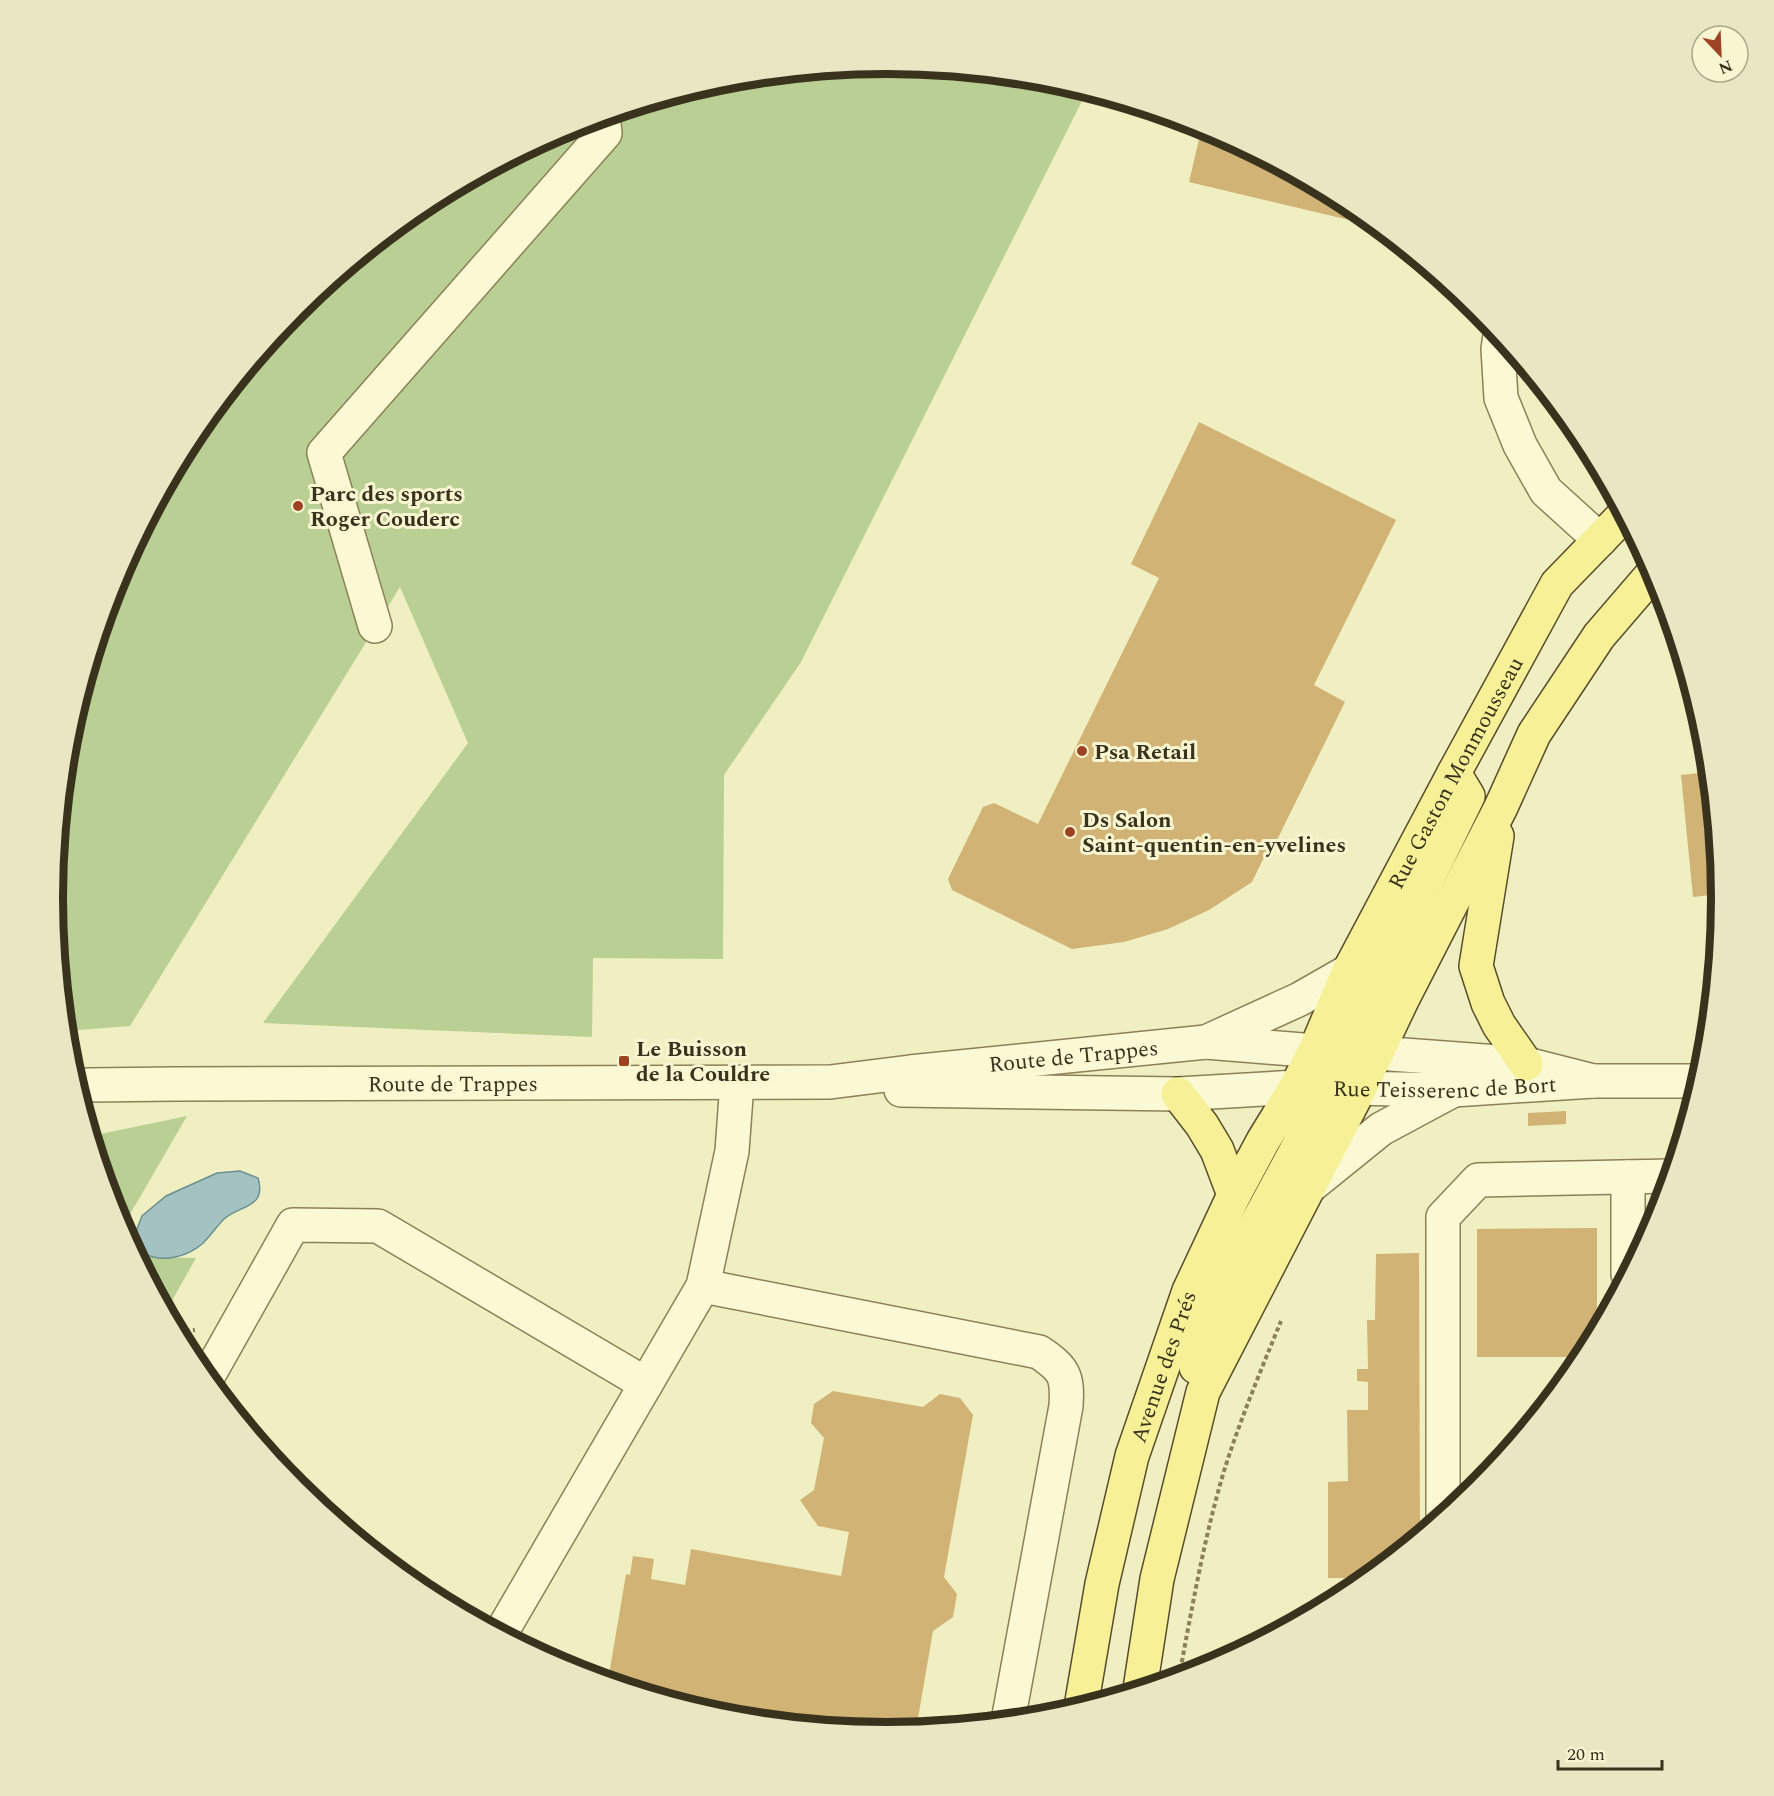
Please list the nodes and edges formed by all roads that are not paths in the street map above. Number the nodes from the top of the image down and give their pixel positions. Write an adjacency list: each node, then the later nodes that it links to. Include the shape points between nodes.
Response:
1 (604, 125): 6 (street, via 605,134 324,453)
2 (1498, 346): 4 (street, via 1501,398 1520,445 1546,491)
3 (1619, 520): 4 (main road, Rue Gaston Monmousseau)
4 (1600, 540): 7 (main road, Rue Gaston Monmousseau, via 1557,584)
5 (1647, 580): 8 (main road, via 1599,636 1534,734)
6 (375, 626)
7 (1454, 773): 9 (main road, Rue Gaston Monmousseau); 11 (main road, via 1468,796)
8 (1501, 807): 12 (main road, Avenue des Prés); 13 (main road, via 1476,966 1499,1026)
9 (1349, 971): 10 (street, via 1300,999); 11 (main road, Rue Gaston Monmousseau)
10 (1206, 1042): 11 (street, Route de Trappes); 16 (street, Route de Trappes)
11 (1329, 1051): 12 (street, Rue Teisserenc de Bort); 19 (main road, Avenue des Prés); 20 (main road)
12 (1377, 1053): 13 (street, Rue Teisserenc de Bort); 20 (main road, Avenue des Prés)
13 (1527, 1064): 14 (street, Rue Teisserenc de Bort)
14 (1593, 1081): 15 (street, Rue Teisserenc de Bort); 21 (street, Rue Teisserenc de Bort)
15 (1690, 1081)
16 (830, 1082): 17 (street, Route de Trappes); 22 (street, Route de Trappes, via 910,1091)
17 (737, 1083): 18 (street, Route de Trappes); 28 (street, via 732,1151)
18 (85, 1086)
19 (1310, 1088): 20 (street, Rue Teisserenc de Bort); 22 (street, Route de Trappes); 26 (main road, Avenue des Prés, via 1263,1141); 31 (main road, via 1298,1147 1230,1273 1193,1376)
20 (1360, 1088): 21 (street, Rue Teisserenc de Bort); 25 (main road, Avenue des Prés)
21 (1453, 1090): 25 (street, via 1381,1129)
22 (1178, 1094): 26 (main road, via 1217,1150)
23 (1662, 1176): 24 (street)
24 (1628, 1177): 27 (street); 32 (street, via 1478,1180 1443,1217)
25 (1308, 1188): 31 (main road, Avenue des Prés)
26 (1234, 1195): 35 (main road, Avenue des Prés, via 1190,1291 1132,1456 1102,1584)
27 (1628, 1258)
28 (703, 1286): 30 (street); 36 (street, via 1039,1352 1058,1365 1067,1386 1066,1406)
29 (212, 1370): 30 (street, via 293,1225 378,1226)
30 (646, 1384): 33 (street)
31 (1203, 1392): 34 (main road, Avenue des Prés, via 1157,1579)
32 (1443, 1506)
33 (504, 1627)
34 (1141, 1681)
35 (1083, 1698)
36 (1010, 1713)

